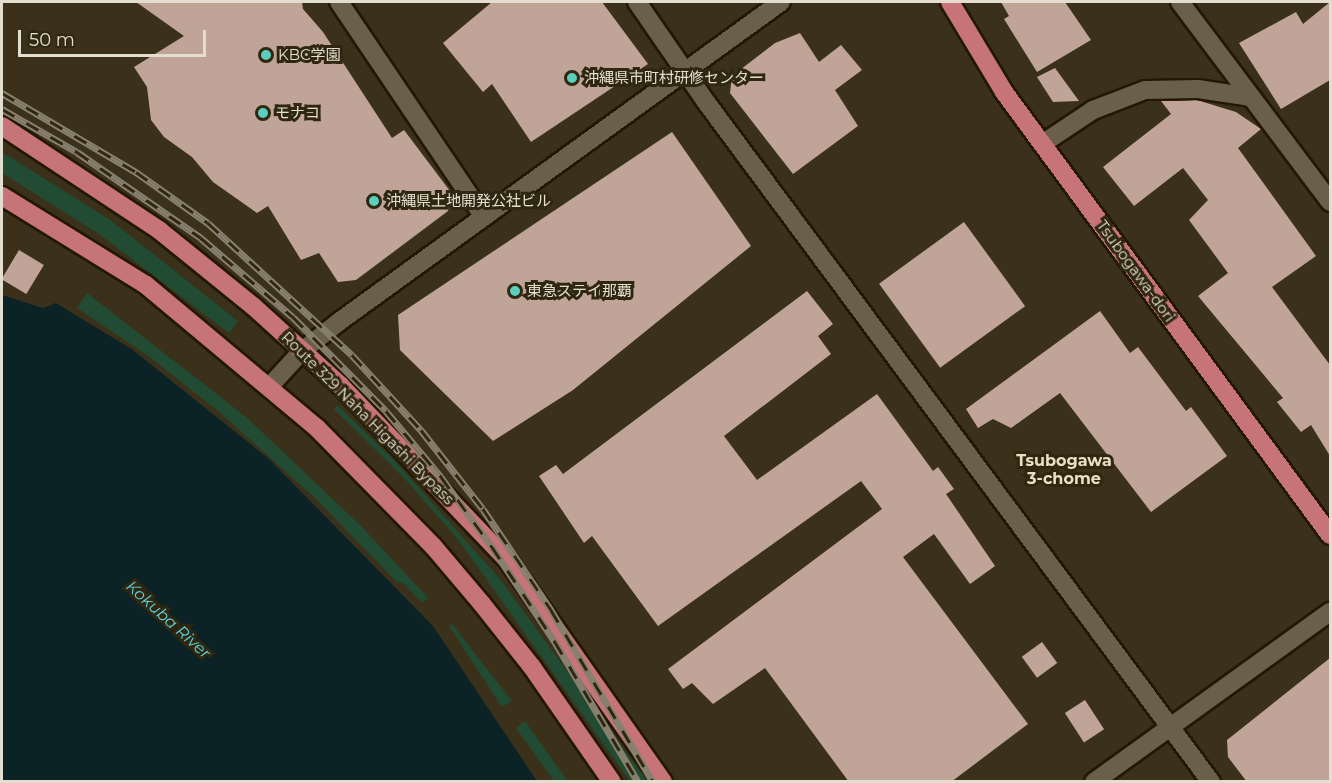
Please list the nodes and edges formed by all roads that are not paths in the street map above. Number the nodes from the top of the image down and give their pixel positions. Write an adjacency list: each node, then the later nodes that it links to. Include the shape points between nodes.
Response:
1 (339, 2): 12 (street)
2 (637, 2): 6 (street)
3 (781, 2): 6 (street)
4 (950, 2): 9 (highway, Tsubogawa-dori, via 977,51)
5 (1187, 4): 7 (street)
6 (684, 73): 12 (street); 17 (street)
7 (1251, 97): 9 (street, via 1198,89 1145,90 1093,111); 11 (street)
8 (2, 126): 13 (highway, Route 329 Naha Higashi Bypass, via 159,230)
9 (1042, 144): 15 (highway, Tsubogawa-dori)
10 (2, 196): 14 (highway, via 146,285)
11 (1330, 202)
12 (484, 217): 13 (street)
13 (302, 351): 14 (street); 19 (highway, Route 329 Naha Higashi Bypass, via 414,461 508,562)
14 (269, 387): 18 (highway, via 317,428 433,546 532,667)
15 (1330, 535)
16 (1330, 612): 17 (street)
17 (1171, 727): 20 (street); 21 (street)
18 (612, 782)
19 (663, 782)
20 (1094, 782)
21 (1211, 782)

